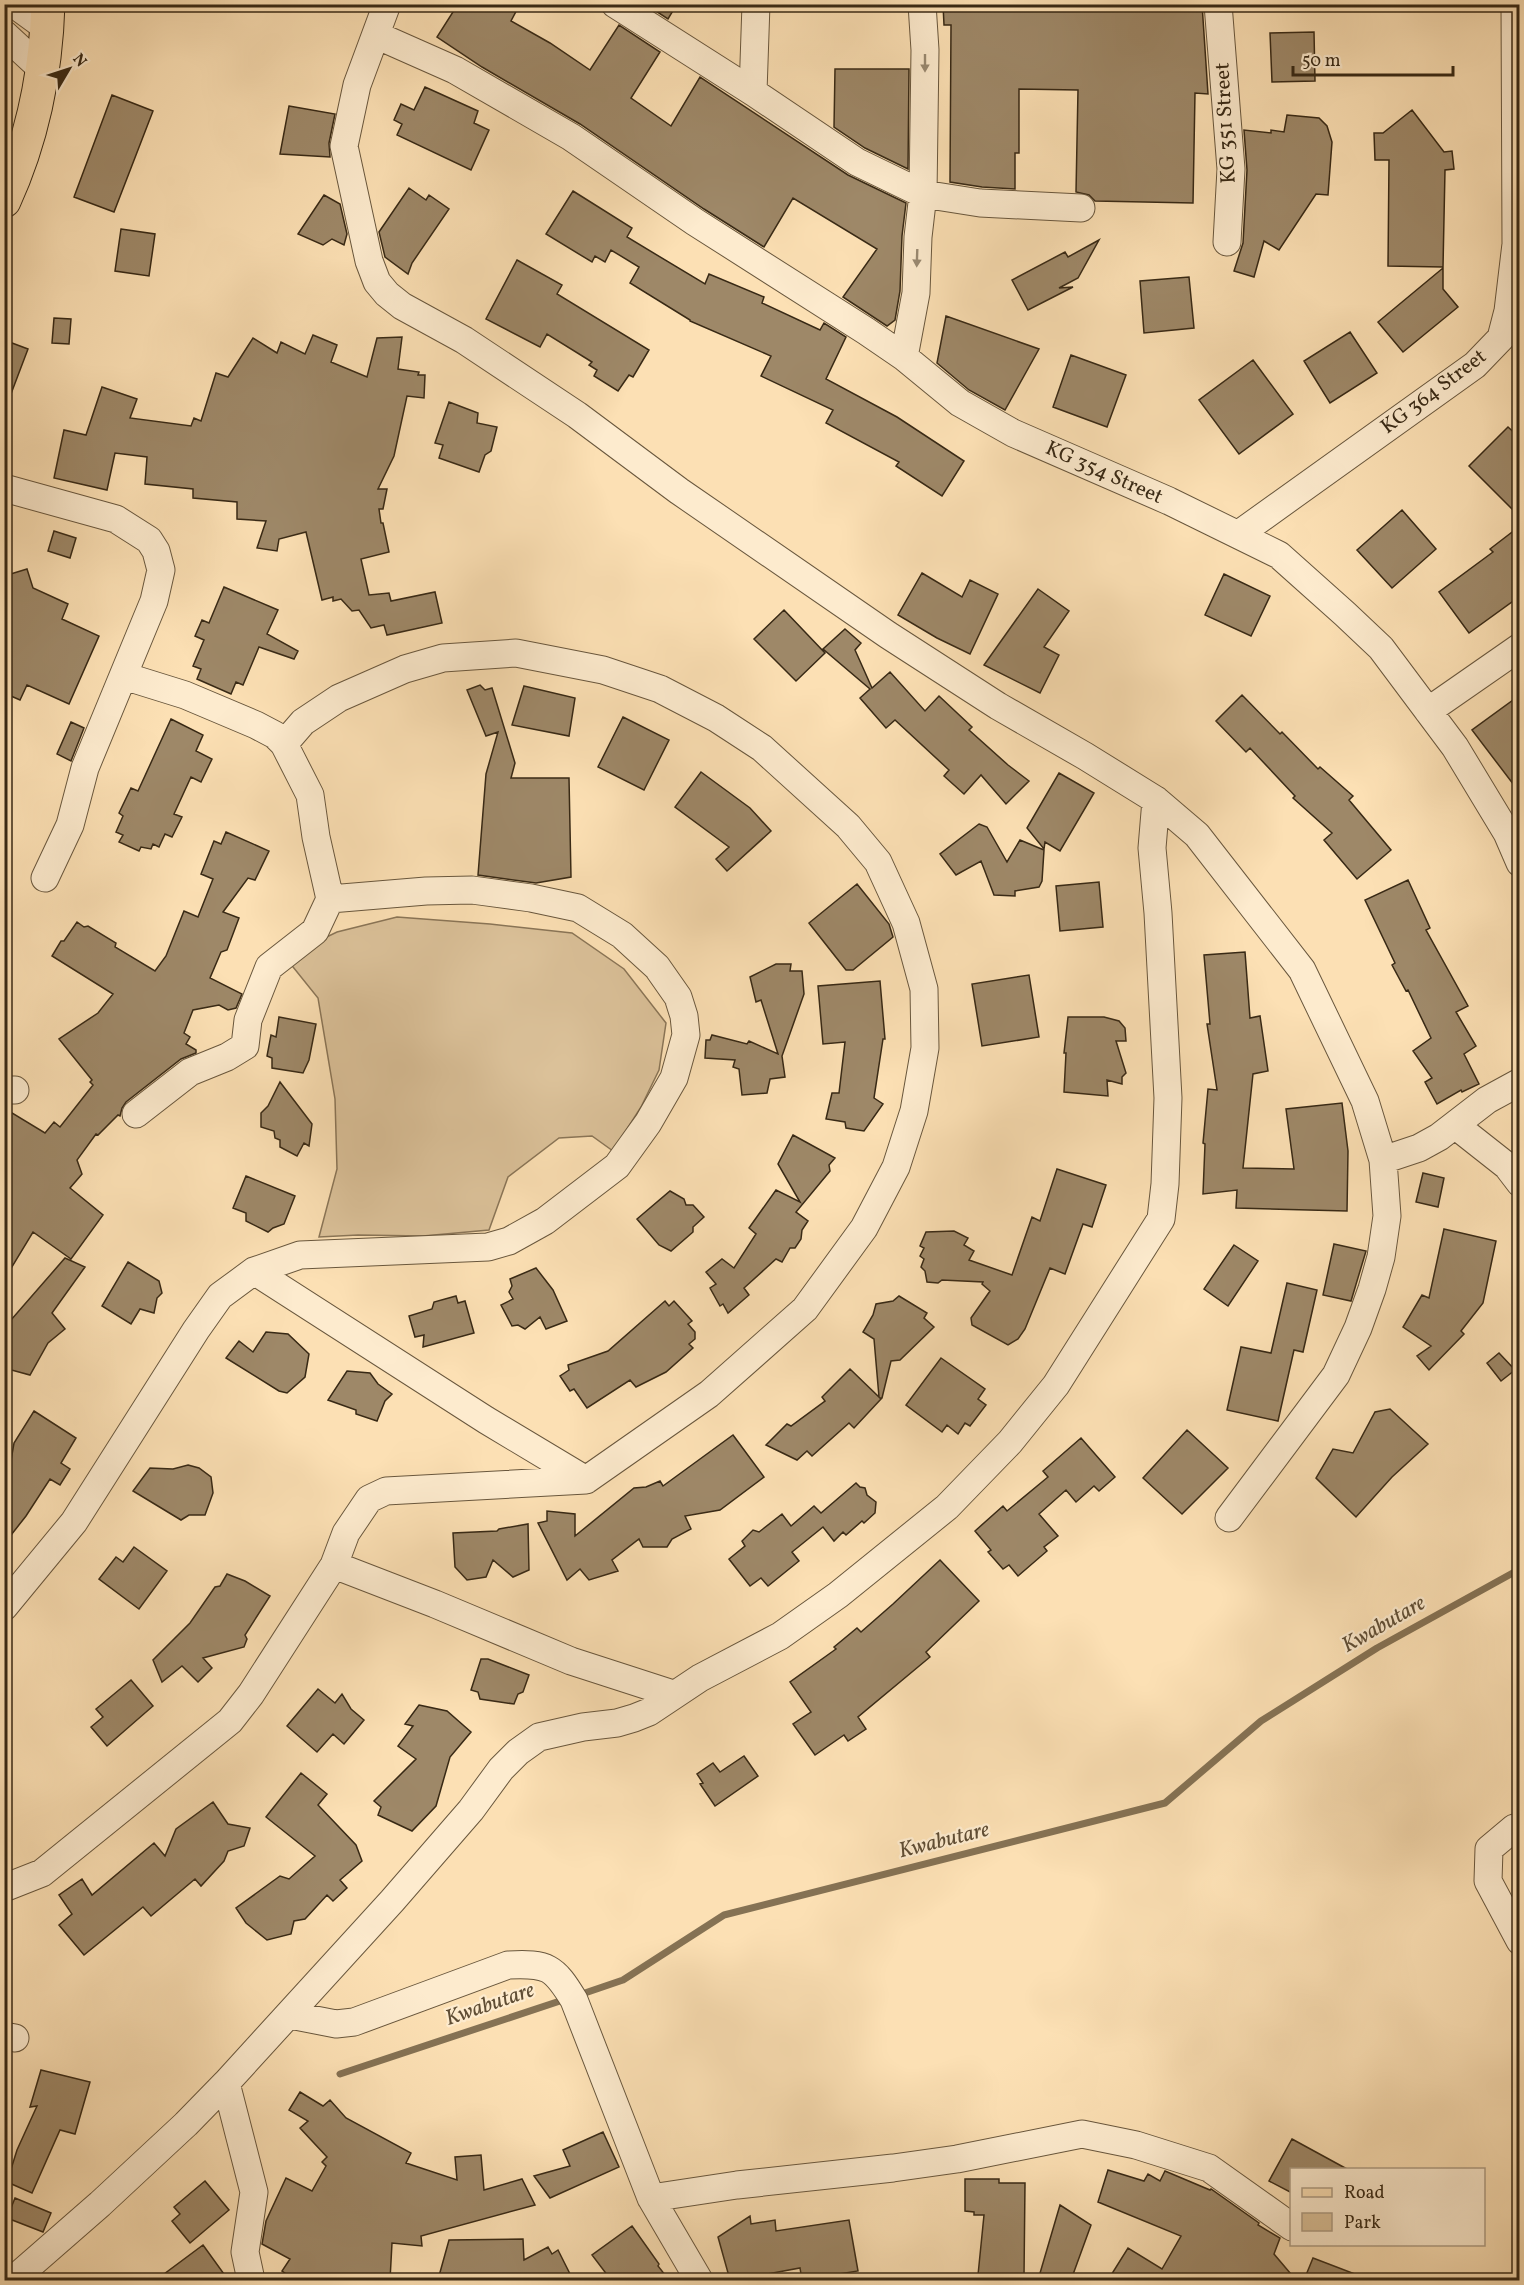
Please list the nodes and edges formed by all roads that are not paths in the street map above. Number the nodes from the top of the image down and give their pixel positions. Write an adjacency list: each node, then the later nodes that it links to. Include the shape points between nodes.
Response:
1 (14, 4): 8 (street)
2 (387, 4): 10 (street)
3 (615, 4): 12 (street)
4 (756, 4): 12 (street)
5 (922, 4): 13 (street, one-way to 13)
6 (1218, 4): 16 (street, KG 351 Street, via 1231,169)
7 (1515, 4): 17 (street, KG 364 Street)
8 (47, 16): 11 (main road)
9 (4, 34): 11 (street)
10 (376, 35): 18 (street, KG 354 Street, via 455,70 571,137); 25 (street, via 357,85 344,146 369,261 387,294 577,416 898,641)
11 (43, 70): 14 (main road, via 26,142)
12 (753, 92): 13 (street, via 857,162)
13 (924, 194): 15 (street, via 980,203); 18 (street, one-way to 18, via 916,293)
14 (4, 201)
15 (1081, 208)
16 (1227, 242)
17 (1518, 244): 20 (street, KG 364 Street, via 1501,338 1475,365)
18 (904, 357): 20 (street, KG 354 Street, via 960,403 1013,433)
19 (4, 488): 22 (street, via 116,519 149,540 156,550 160,570 154,601)
20 (1239, 534): 23 (street, KG 354 Street, via 1279,555 1345,614 1381,648)
21 (1520, 647): 23 (street)
22 (124, 676): 24 (street, via 185,695 275,735); 27 (street, via 85,768 69,825)
23 (1428, 711): 26 (street, KG 354 Street, via 1455,747)
24 (285, 744): 28 (street, via 310,795); 35 (street, via 303,722 339,698 405,669 444,658 516,653 603,670 660,689 762,748 848,826 878,862 906,923 924,988 925,1048 915,1111 896,1167 864,1228 805,1309 709,1394)
25 (1156, 800): 32 (street, via 1197,835 1302,970 1365,1101); 39 (street, via 1152,848 1168,1098 1161,1219 1056,1385 1010,1442 947,1507 780,1636)
26 (1520, 863)
27 (45, 878)
28 (330, 899): 30 (street, via 315,931 268,967 248,1020 244,1046 189,1072); 34 (street, via 472,890 578,908 622,935 657,967 678,997 686,1035 674,1078 617,1167 546,1221 509,1241 488,1247 300,1255)
29 (1520, 1082): 31 (street, via 1487,1100)
30 (136, 1114)
31 (1455, 1125): 32 (street, via 1419,1148); 33 (street, via 1507,1166)
32 (1383, 1160): 36 (street, via 1387,1216 1381,1257 1358,1328 1336,1375)
33 (1520, 1183)
34 (254, 1271): 35 (street); 38 (street, via 220,1296 74,1522)
35 (586, 1480): 37 (street, via 387,1491 369,1499 346,1533)
36 (1229, 1518)
37 (334, 1565): 39 (street, via 572,1661); 41 (street, via 230,1721 42,1873)
38 (4, 1607)
39 (673, 1694): 43 (street, via 634,1718 539,1737 518,1752)
40 (1517, 1828): 42 (street, via 1489,1849 1488,1881)
41 (4, 1888)
42 (1520, 1941)
43 (290, 2015): 44 (street); 45 (street, via 336,2024 354,2022 508,1965 534,1964 546,1968 559,1976 574,2000)
44 (226, 2083): 47 (street, via 100,2204); 48 (street, via 254,2192 245,2252)
45 (651, 2198): 46 (street, via 957,2159 1082,2134 1136,2145 1209,2169); 49 (street)
46 (1290, 2226)
47 (13, 2280)
48 (251, 2280)
49 (699, 2280)

